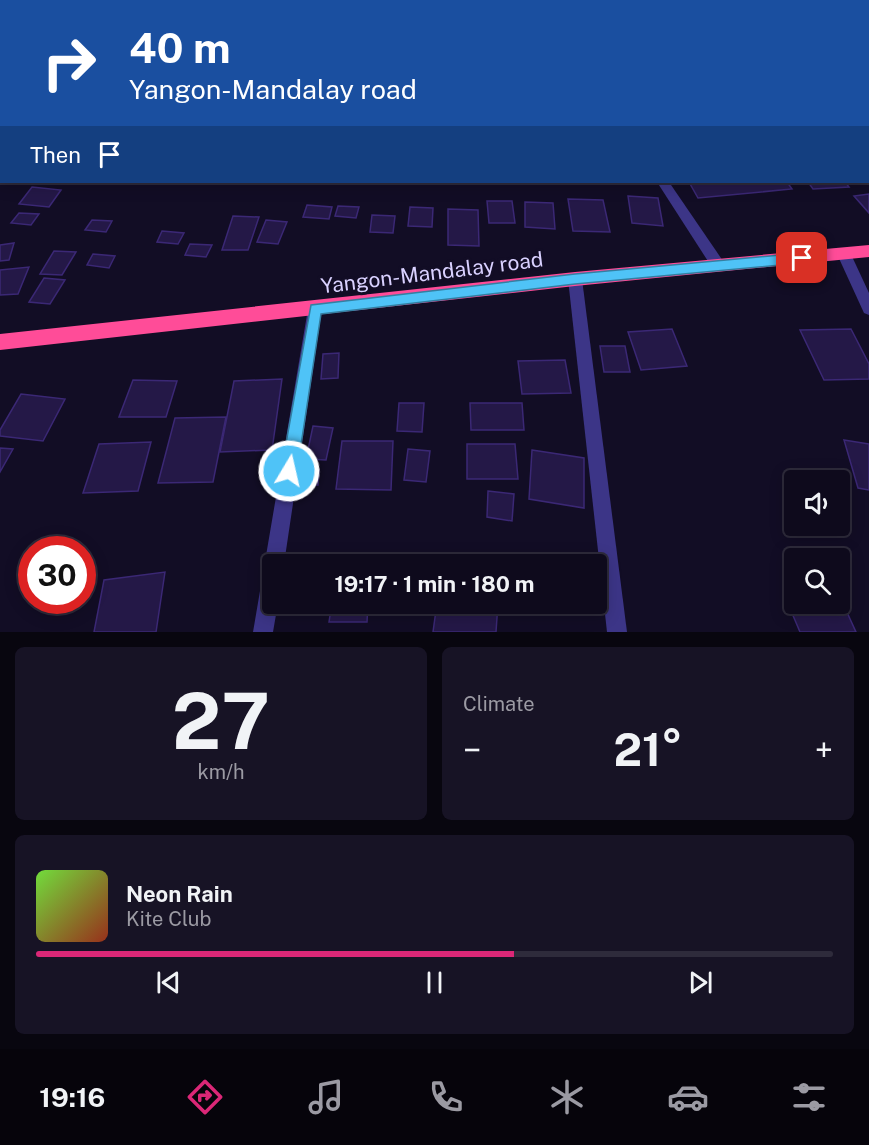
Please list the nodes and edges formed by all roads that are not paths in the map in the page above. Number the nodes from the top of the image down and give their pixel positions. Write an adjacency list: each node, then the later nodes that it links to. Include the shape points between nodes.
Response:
1 (664, 183): 4 (street)
2 (869, 251): 3 (highway, Yangon-Mandalay road)
3 (844, 254): 4 (highway, Yangon-Mandalay road); 7 (street)
4 (718, 265): 5 (highway, Yangon-Mandalay road)
5 (575, 279): 6 (highway, Yangon-Mandalay road); 12 (street)
6 (315, 309): 8 (highway, Yangon-Mandalay road); 9 (street)
7 (869, 309)
8 (0, 342)
9 (276, 554)
10 (266, 614): 11 (street)
11 (263, 632)
12 (617, 632)

